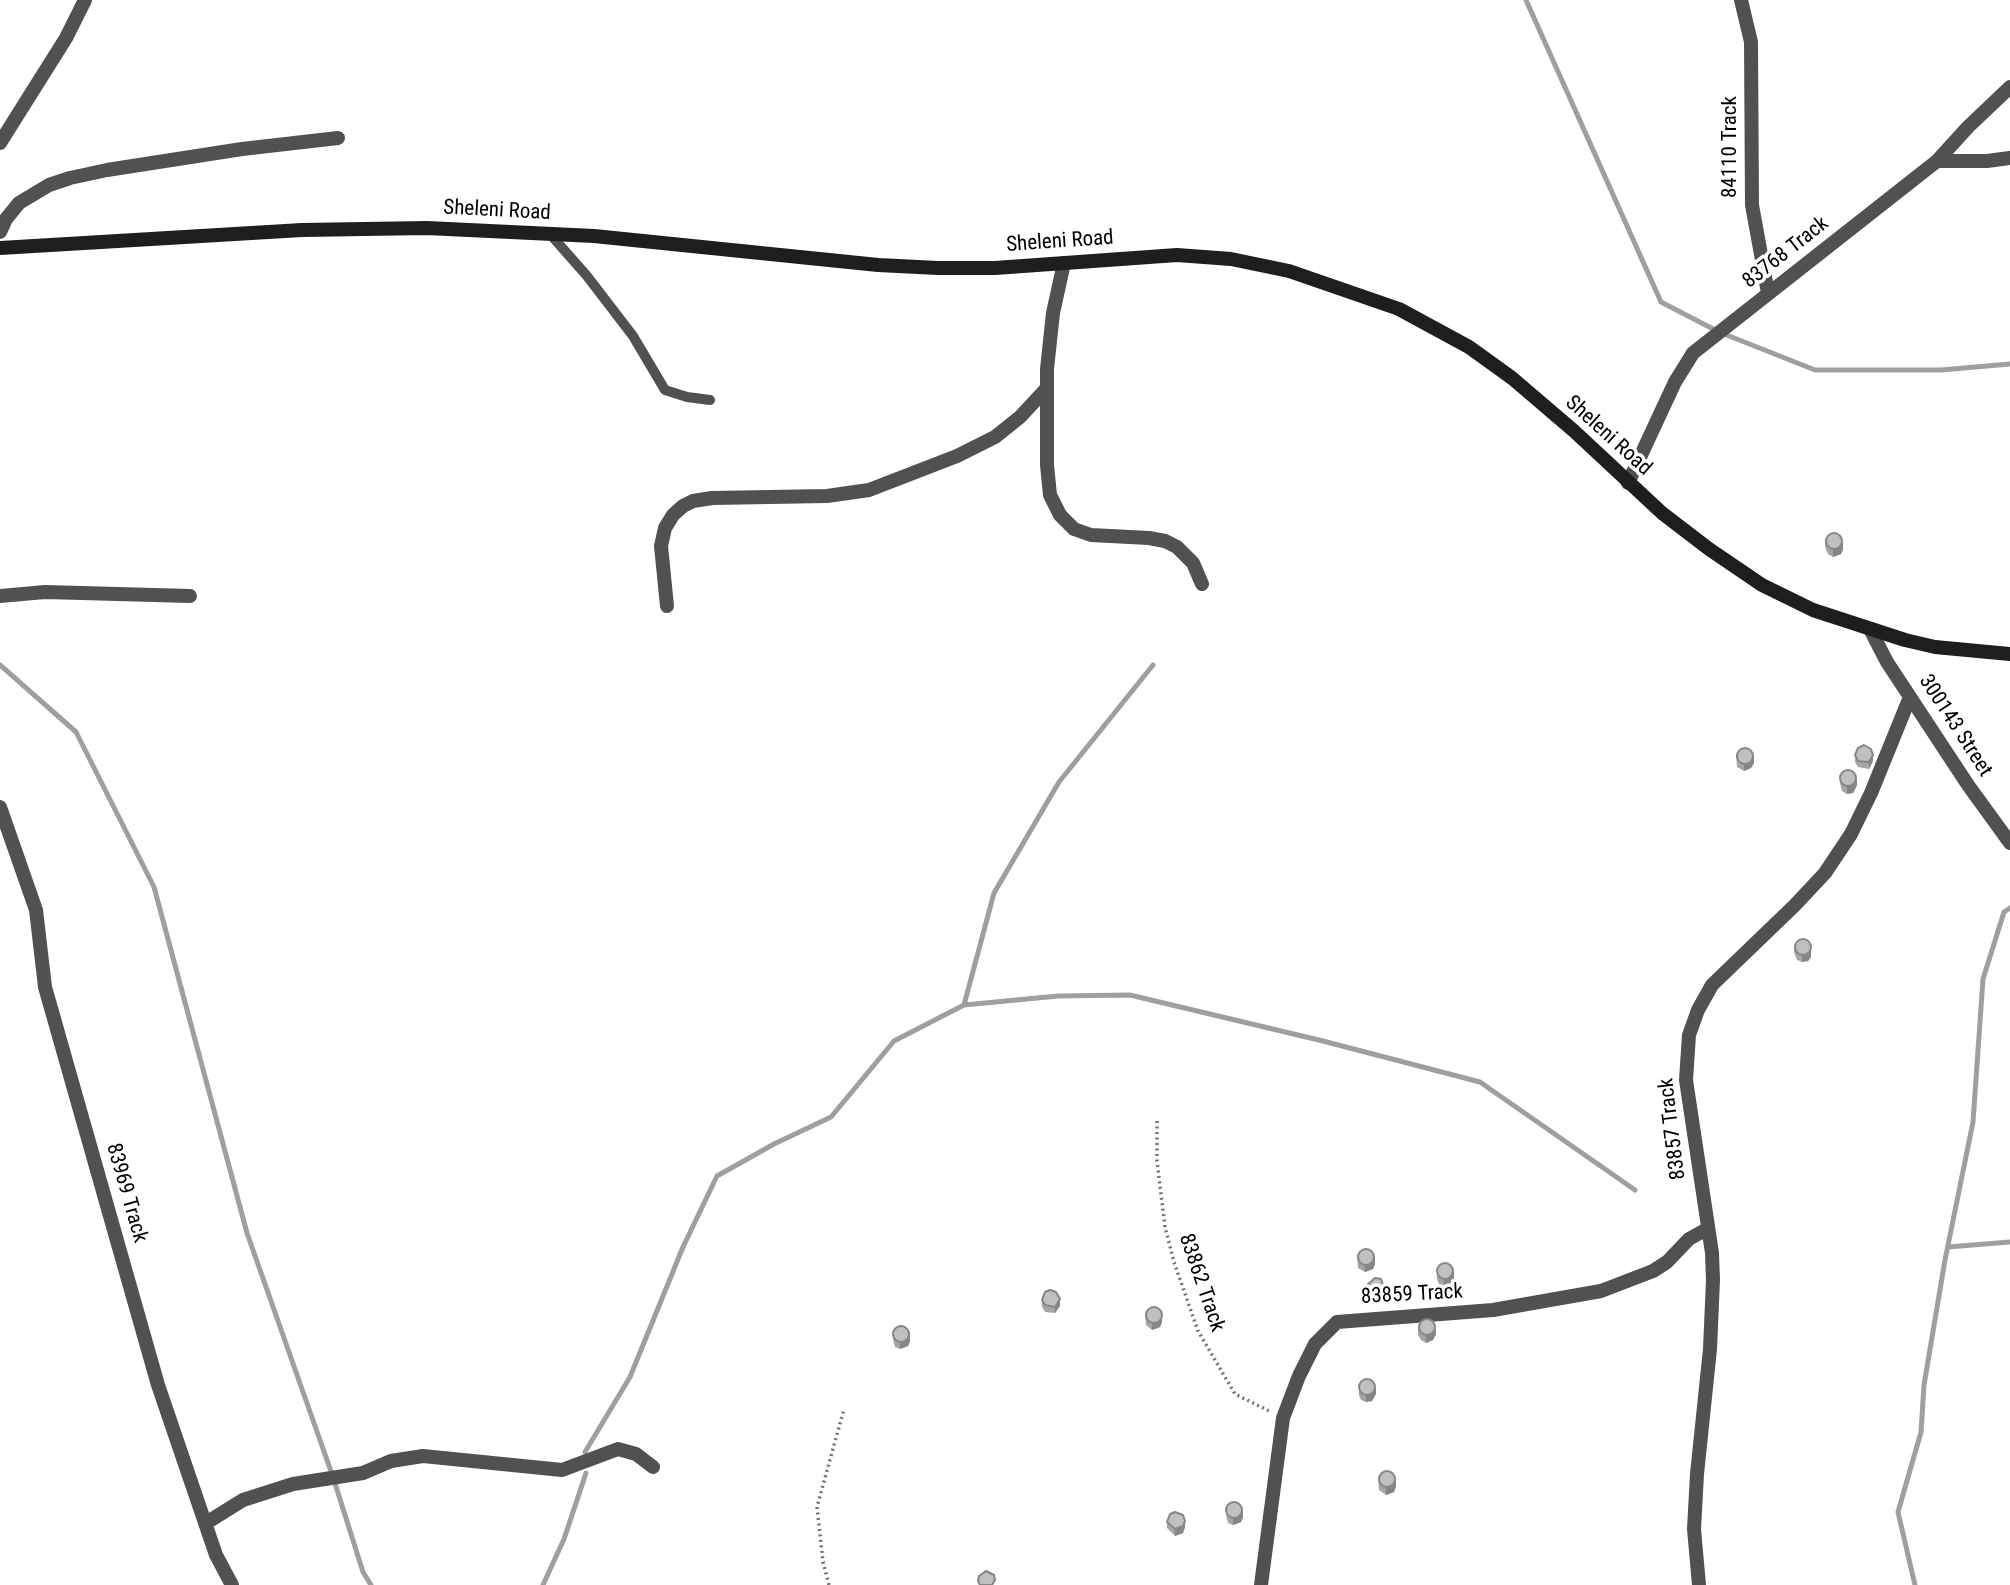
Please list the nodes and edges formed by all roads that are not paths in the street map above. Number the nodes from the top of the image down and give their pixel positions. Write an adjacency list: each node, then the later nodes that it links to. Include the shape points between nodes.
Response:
1 (1741, 0): 12 (street, 84110 Track, via 1751,42 1752,205)
2 (85, 4): 5 (street)
3 (2010, 87): 7 (street, 83768 Track)
4 (338, 138): 8 (street, via 70,178 19,203)
5 (0, 143)
6 (2010, 158): 7 (street)
7 (1937, 161): 12 (street, 83768 Track)
8 (0, 232)
9 (550, 234): 10 (street, Sheleni Road, via 325,229); 11 (street, Sheleni Road, via 878,265 995,268); 14 (lane, via 633,336 665,390)
10 (0, 248)
11 (1064, 263): 13 (street, via 1053,313); 15 (street, Sheleni Road, via 1177,255 1231,259 1289,271 1399,309 1469,347 1512,379)
12 (1768, 293): 15 (street, 83768 Track, via 1693,354)
13 (1047, 388): 16 (street, via 1050,495 1060,515 1091,535 1165,541 1184,553); 19 (street, via 995,437 869,490 827,496 712,499 683,506 673,515 661,546)
14 (710, 400)
15 (1628, 483): 20 (street, Sheleni Road, via 1762,585 1813,610)
16 (1202, 584)
17 (0, 596): 18 (street, via 45,592)
18 (190, 596)
19 (667, 606)
20 (1870, 629): 21 (street, Sheleni Road, via 1935,647); 22 (street, 300143 Street)
21 (2010, 654)
22 (1910, 697): 24 (street, 300143 Street); 25 (street, 83857 Track, via 1871,793 1825,873 1712,985 1698,1010 1689,1035 1686,1080)
23 (0, 807): 27 (street, 83969 Track, via 36,910 45,988 158,1385)
24 (2010, 843)
25 (1707, 1229): 29 (street, 83859 Track, via 1653,1271 1601,1291 1493,1310 1337,1322 1315,1344 1283,1419); 30 (street, 83857 Track, via 1713,1280 1694,1529)
26 (653, 1467): 27 (street, via 636,1454 618,1449 562,1469 423,1455 363,1473 293,1484 243,1500)
27 (205, 1523): 28 (street, 83969 Track)
28 (232, 1585)
29 (1261, 1585)
30 (1699, 1585)

